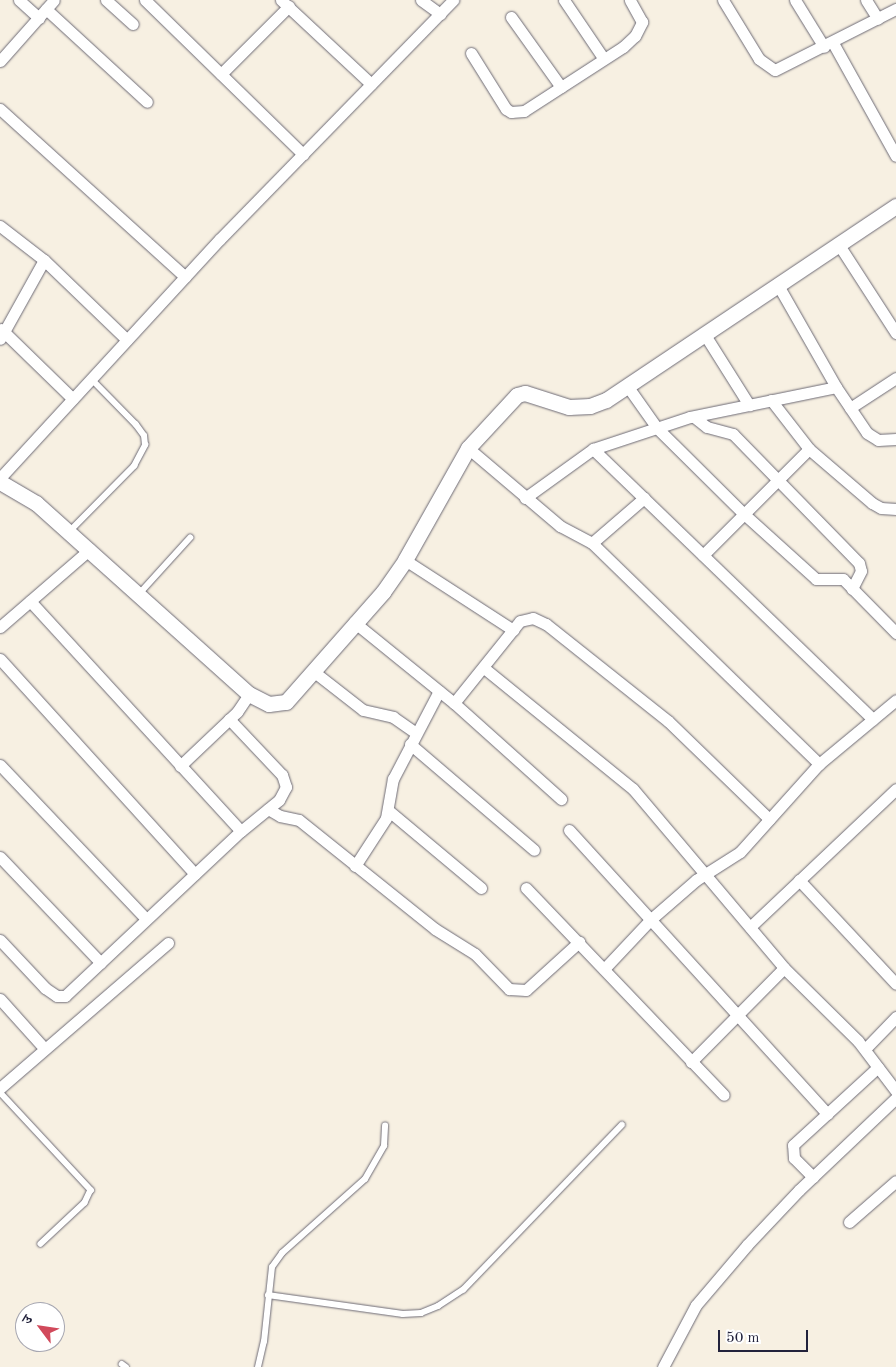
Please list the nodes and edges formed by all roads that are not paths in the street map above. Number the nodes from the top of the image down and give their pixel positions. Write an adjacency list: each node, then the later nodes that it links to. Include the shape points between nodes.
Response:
1 (19, 0): 13 (street)
2 (54, 0): 13 (street)
3 (106, 0): 18 (street)
4 (145, 0): 23 (street)
5 (421, 0): 14 (street)
6 (453, 0): 14 (street)
7 (564, 0): 21 (street)
8 (630, 0): 21 (street, via 639,14 640,29 623,47)
9 (723, 0): 19 (street, via 759,60 769,69 782,69)
10 (795, 0): 19 (street)
11 (866, 0): 17 (street)
12 (285, 3): 23 (street); 24 (street)
13 (42, 14): 22 (street); 26 (street)
14 (440, 14): 24 (street)
15 (894, 14): 17 (street)
16 (511, 17): 25 (street)
17 (878, 19): 19 (street)
18 (133, 24)
19 (828, 45): 29 (street)
20 (471, 53): 25 (street, via 511,112 524,111)
21 (604, 59): 25 (street)
22 (0, 61)
23 (221, 74): 28 (street)
24 (371, 84): 28 (street)
25 (561, 87)
26 (147, 102)
27 (0, 109): 34 (street)
28 (303, 154): 34 (street)
29 (896, 156)
30 (896, 206): 32 (street)
31 (0, 226): 33 (street)
32 (839, 244): 35 (street); 37 (street)
33 (44, 260): 36 (street); 39 (street)
34 (185, 277): 39 (street)
35 (779, 287): 38 (street); 43 (street)
36 (2, 333): 44 (street)
37 (896, 333)
38 (705, 335): 42 (street); 46 (street)
39 (127, 340): 41 (street)
40 (896, 378): 47 (street)
41 (91, 380): 44 (street); 61 (lane, via 136,425 144,436 145,445 134,466)
42 (628, 387): 49 (street); 51 (street, via 590,406 563,406 525,393 516,395)
43 (836, 387): 45 (street); 47 (street)
44 (73, 399): 54 (street)
45 (772, 400): 46 (street); 53 (street)
46 (749, 405): 48 (street)
47 (850, 408): 50 (street, via 867,433 878,440)
48 (694, 416): 49 (street); 55 (street, via 707,427 733,434)
49 (657, 428): 52 (street); 60 (street)
50 (896, 439)
51 (468, 448): 57 (street); 66 (street)
52 (593, 449): 57 (street); 58 (street)
53 (809, 449): 55 (street); 59 (street, via 872,503 881,508)
54 (0, 478)
55 (778, 480): 60 (street); 67 (street, via 859,563 861,571)
56 (0, 482): 61 (street, via 36,503)
57 (525, 498): 63 (street, via 560,526)
58 (644, 498): 63 (street); 65 (street)
59 (896, 509)
60 (744, 514): 65 (street); 67 (street, via 816,579 837,577)
61 (70, 532): 64 (street)
62 (190, 538): 68 (lane)
63 (592, 543): 85 (street)
64 (90, 549): 68 (street); 69 (street)
65 (704, 556): 82 (street)
66 (405, 560): 71 (street, via 383,592); 72 (street)
67 (852, 588): 73 (street)
68 (139, 594): 78 (street)
69 (30, 601): 70 (street); 87 (street)
70 (2, 620)
71 (354, 622): 76 (street); 77 (street)
72 (513, 630): 75 (street); 92 (street, via 527,618 546,624 668,721)
73 (896, 633)
74 (0, 659): 98 (street)
75 (484, 668): 80 (street); 99 (street, via 614,771)
76 (314, 672): 78 (street, via 286,702 269,704); 83 (street, via 363,710 399,720)
77 (439, 691): 80 (street); 83 (street)
78 (249, 694): 81 (street, via 243,706)
79 (896, 700): 82 (street)
80 (454, 704): 89 (street)
81 (229, 719): 87 (street); 90 (street, via 285,782 284,794)
82 (873, 719): 85 (street)
83 (416, 733): 84 (street)
84 (410, 744): 91 (street, via 393,780); 95 (street)
85 (819, 764): 92 (street)
86 (0, 765): 103 (street)
87 (180, 766): 94 (street)
88 (896, 788): 100 (street)
89 (561, 799)
90 (268, 809): 94 (street); 97 (street, via 280,816 299,820)
91 (389, 811): 97 (street); 101 (street)
92 (769, 820): 99 (street, via 728,863)
93 (569, 830): 104 (street)
94 (240, 832): 98 (street)
95 (534, 850)
96 (0, 857): 109 (street)
97 (355, 866): 108 (street, via 435,929 476,954 509,989 526,990)
98 (195, 874): 103 (street)
99 (706, 874): 104 (street); 105 (street)
100 (799, 880): 105 (street); 112 (street)
101 (481, 888)
102 (526, 888): 108 (street)
103 (146, 919): 109 (street)
104 (650, 920): 111 (street); 114 (street)
105 (750, 927): 110 (street)
106 (0, 940): 109 (street, via 45,988 57,996 72,991)
107 (168, 942): 116 (street)
108 (579, 942): 111 (street)
109 (101, 963)
110 (784, 968): 114 (street); 117 (street)
111 (604, 969): 118 (street)
112 (896, 984)
113 (0, 999): 116 (street)
114 (737, 1015): 118 (street); 125 (street)
115 (896, 1017): 117 (street)
116 (44, 1048): 120 (street)
117 (865, 1049): 119 (street)
118 (691, 1062): 123 (street)
119 (878, 1067): 121 (street); 125 (street)
120 (0, 1088)
121 (896, 1091)
122 (0, 1092): 131 (lane, via 91,1190 85,1203)
123 (724, 1095)
124 (896, 1098): 128 (street)
125 (827, 1114): 128 (street, via 798,1139 792,1152)
126 (622, 1125): 132 (lane, via 463,1290 438,1306 421,1313 403,1314)
127 (385, 1126): 132 (lane, via 384,1146 376,1165 365,1179 282,1253 272,1266)
128 (813, 1177): 134 (street, via 747,1245 696,1305)
129 (896, 1181): 130 (street)
130 (849, 1222)
131 (41, 1244)
132 (268, 1295): 133 (lane)
133 (258, 1367)
134 (663, 1367)

